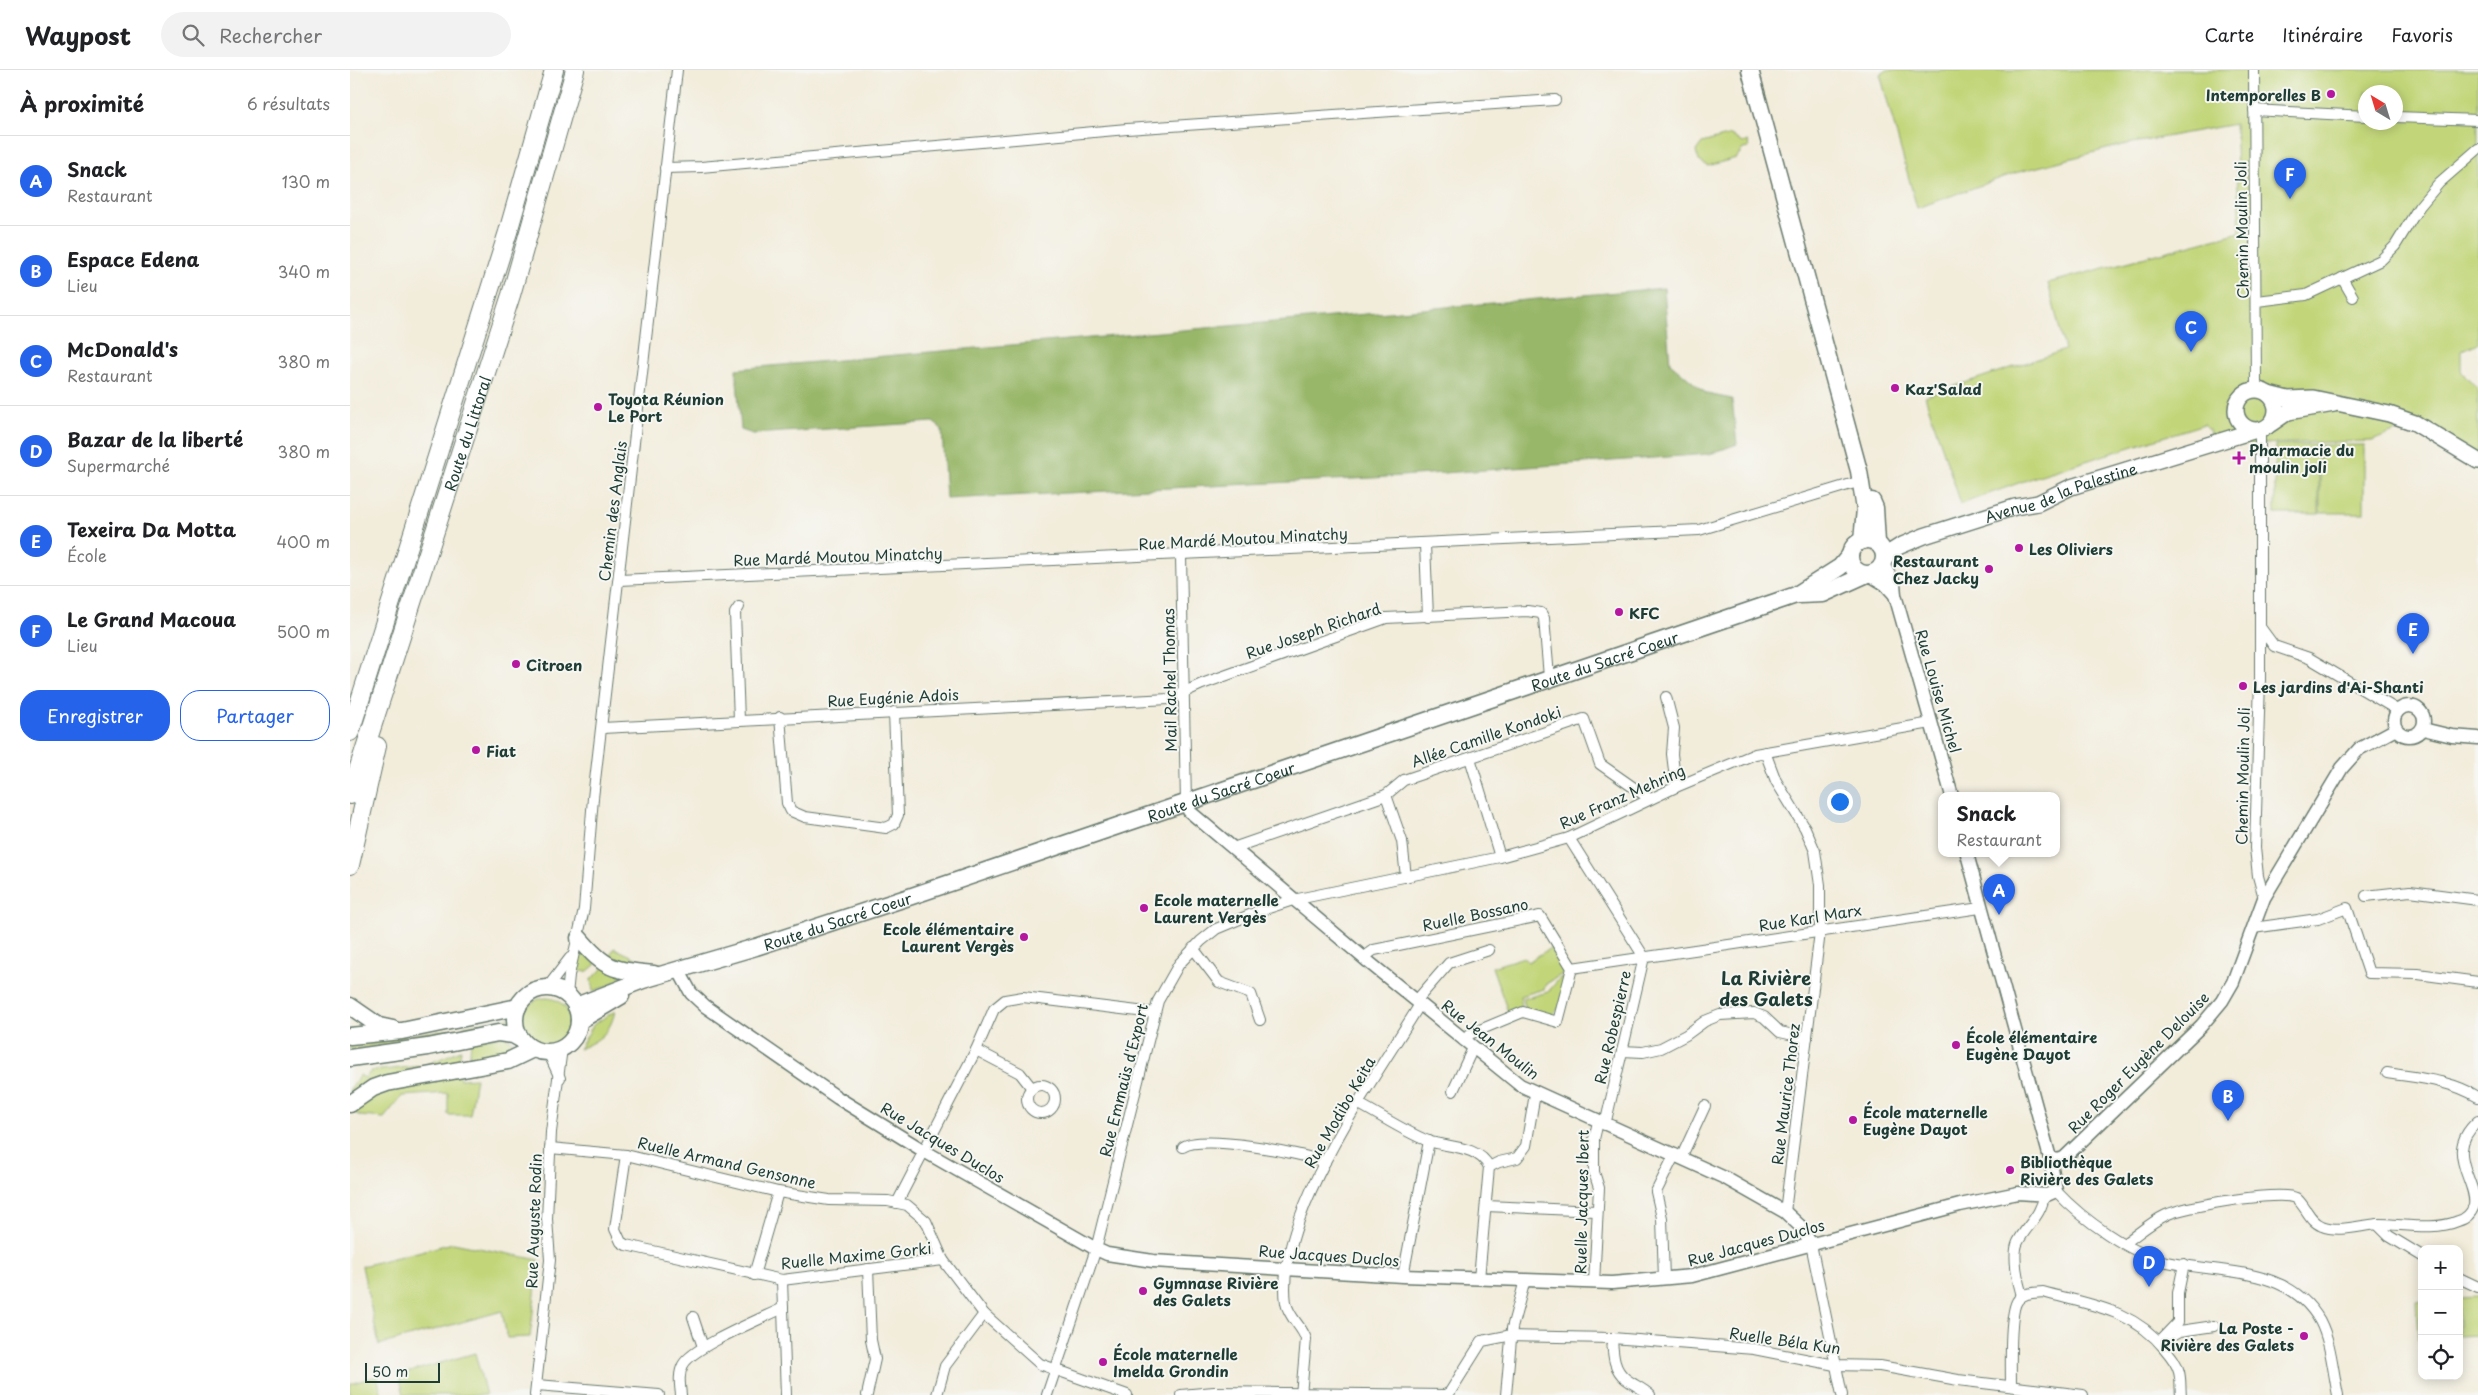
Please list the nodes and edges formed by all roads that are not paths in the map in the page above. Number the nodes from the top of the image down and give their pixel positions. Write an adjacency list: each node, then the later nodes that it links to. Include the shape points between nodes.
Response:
1 (554, 70): 33 (highway, Route du Littoral, via 508,232)
2 (575, 70): 35 (highway, Route du Littoral, via 511,295)
3 (677, 70): 12 (street, Chemin des Anglais)
4 (1750, 70): 22 (main road)
5 (2254, 70): 7 (street, Chemin Moulin Joli)
6 (1555, 100): 12 (street, via 1127,129)
7 (2254, 110): 8 (street); 15 (street, Chemin Moulin Joli)
8 (2358, 116)
9 (2403, 117): 10 (street)
10 (2478, 120)
11 (2478, 149): 13 (street, via 2439,183 2419,207 2389,254)
12 (665, 168): 28 (street, Chemin des Anglais)
13 (2342, 278): 14 (street); 15 (street, via 2306,294)
14 (2353, 297)
15 (2257, 301): 16 (street, Chemin Moulin Joli, via 2256,382)
16 (2264, 392): 17 (main road, via 2288,399 2313,398); 18 (main road, via 2242,395 2236,406); 19 (main road, via 2272,398 2277,411)
17 (2336, 404): 19 (main road, via 2288,412); 21 (main road, via 2389,414 2415,423)
18 (2236, 415): 19 (main road, via 2242,426); 20 (main road, via 2223,430)
19 (2262, 428): 20 (main road); 34 (street, Chemin Moulin Joli)
20 (2196, 447): 24 (main road, Avenue de la Palestine, via 2071,487 2038,503 2015,507 1924,536 1889,553)
21 (2478, 461)
22 (1860, 476): 23 (street, Rue Mardé Moutou Minatchy, via 1698,530); 24 (main road, via 1875,508)
23 (1425, 544): 26 (street, Rue Mardé Moutou Minatchy); 32 (street)
24 (1877, 550): 25 (main road, Route du Sacré Coeur, via 1854,546); 27 (main road, Route du Sacré Coeur, via 1876,573); 30 (street, Rue Louise Michel, via 1894,583)
25 (1850, 555): 27 (main road, via 1852,566); 29 (main road, Route du Sacré Coeur, via 1840,567)
26 (1181, 556): 28 (street, Rue Mardé Moutou Minatchy); 39 (street, Mail Rachel Thomas)
27 (1867, 574): 29 (main road, Route du Sacré Coeur, via 1823,594); 30 (street, via 1885,584)
28 (618, 580): 47 (street, Chemin des Anglais)
29 (1796, 595): 38 (main road, Route du Sacré Coeur)
30 (1895, 595): 46 (street, Rue Louise Michel)
31 (738, 607): 45 (street, via 735,613)
32 (1428, 618): 38 (street, Rue Joseph Richard, via 1527,611 1540,613 1546,628); 39 (street, Rue Joseph Richard, via 1386,618)
33 (385, 620): 41 (highway); 50 (highway, Route du Littoral)
34 (2260, 627): 36 (street); 37 (street, Chemin Moulin Joli)
35 (403, 635): 56 (highway, Route du Littoral); 64 (highway)
36 (2274, 646): 37 (street); 42 (street, via 2309,658)
37 (2260, 653): 67 (street, Chemin Moulin Joli, via 2255,848)
38 (1549, 678): 59 (main road, Route du Sacré Coeur)
39 (1184, 693): 43 (street, Rue Eugénie Adois, via 1169,699); 59 (street, Mail Rachel Thomas)
40 (1666, 697): 54 (street, via 1674,728 1672,754)
41 (350, 710)
42 (2399, 711): 48 (street, via 2407,706 2416,708 2423,715); 49 (street, via 2394,720)
43 (894, 712): 44 (street, Rue Eugénie Adois); 44 (street, via 899,809 897,819 886,828 805,817 791,811 787,803)
44 (780, 717): 45 (street, Rue Eugénie Adois)
45 (738, 720): 47 (street, Rue Eugénie Adois)
46 (1931, 723): 52 (street, Rue Franz Mehring); 55 (street, Rue Louise Michel)
47 (602, 728): 73 (street, Chemin des Anglais)
48 (2422, 728): 49 (street, via 2416,735 2407,736); 51 (street, via 2452,736)
49 (2396, 729): 67 (street, Rue Roger Eugène Delouise, via 2359,749 2347,761)
50 (350, 732)
51 (2478, 738)
52 (1765, 752): 54 (street, Rue Franz Mehring); 72 (street, Rue Maurice Thorez, via 1776,781 1815,851 1820,885)
53 (1470, 758): 57 (street, Allée Camille Kondoki, via 1404,780); 58 (street, Allée Camille Kondoki, via 1584,719 1600,764); 62 (street)
54 (1676, 787): 58 (street, Rue Franz Mehring)
55 (1951, 792)
56 (350, 795)
57 (1386, 795): 61 (street, Allée Camille Kondoki); 65 (street, via 1402,841)
58 (1650, 799): 60 (street, Rue Franz Mehring)
59 (1186, 803): 61 (street, Rue Jean Moulin, via 1189,811); 80 (main road, Route du Sacré Coeur, via 831,923)
60 (1569, 838): 62 (street, Rue Franz Mehring); 77 (street, Rue Robespierre)
61 (1233, 848): 68 (street, Rue Jean Moulin)
62 (1500, 857): 65 (street, Rue Franz Mehring)
63 (1968, 857): 70 (street)
64 (350, 865)
65 (1406, 878): 68 (street, Rue Franz Mehring)
66 (2366, 896): 69 (street, via 2410,892)
67 (2264, 898): 71 (street, Rue Roger Eugène Delouise)
68 (1294, 900): 74 (street, Rue Emmaüs d'Export, via 1216,930); 78 (street, Rue Jean Moulin)
69 (2478, 900)
70 (1980, 908): 72 (street, Rue Karl Marx); 115 (street)
71 (2253, 928): 82 (street, via 2318,919 2347,908 2369,973 2418,974); 115 (street, Rue Roger Eugène Delouise, via 2229,991 2201,1026 2064,1158)
72 (1820, 932): 77 (street, Rue Karl Marx); 92 (street, Rue Maurice Thorez)
73 (579, 938): 76 (street, Chemin des Anglais); 81 (main road, via 598,961 613,968)
74 (1193, 948): 88 (street, Rue Emmaüs d'Export, via 1167,983); 89 (street, via 1219,982 1251,994)
75 (1489, 950): 84 (street, Rue Modibo Keita, via 1449,963)
76 (573, 955): 83 (street, Chemin des Anglais); 87 (street, Chemin des Anglais)
77 (1644, 957): 79 (street, Rue Karl Marx); 96 (street, Rue Robespierre)
78 (1363, 958): 79 (street, Ruelle Bossano, via 1374,950 1540,916); 84 (street, Rue Jean Moulin)
79 (1572, 968): 93 (street, via 1558,1022 1523,1012 1470,1034)
80 (678, 970): 81 (main road, Route du Sacré Coeur); 112 (street, Rue Jacques Duclos, via 691,993 705,1006 838,1098)
81 (662, 974): 87 (main road, Route du Sacré Coeur)
82 (2478, 982)
83 (547, 988): 86 (main road, via 530,993); 87 (main road)
84 (1418, 1002): 93 (street, Rue Jean Moulin); 105 (street, Rue Modibo Keita)
85 (350, 1006): 90 (main road, via 379,1026)
86 (518, 1007): 90 (main road); 94 (main road, via 515,1024)
87 (574, 1007): 94 (main road, via 574,1036)
88 (1154, 1013): 95 (street, via 1013,998 1005,1000 994,1010); 128 (street, Rue Emmaüs d'Export)
89 (1260, 1020)
90 (402, 1031): 91 (main road)
91 (350, 1036)
92 (1807, 1038): 96 (street, via 1780,1032 1764,1017 1754,1013 1720,1015 1661,1048); 124 (street, Rue Maurice Thorez)
93 (1469, 1044): 101 (street); 102 (street, Rue Jean Moulin, via 1504,1074)
94 (541, 1047): 97 (main road, via 513,1035 498,1033); 99 (street); 99 (street, Rue Auguste Rodin); 104 (main road, via 508,1061 387,1083 373,1088)
95 (976, 1050): 100 (street, via 1020,1073); 112 (street)
96 (1622, 1052): 108 (street, Rue Robespierre)
97 (350, 1058)
98 (2387, 1073): 103 (street, via 2441,1082 2466,1089)
99 (560, 1079): 111 (street, Rue Auguste Rodin)
100 (1031, 1087)
101 (1453, 1091)
102 (1535, 1094): 108 (street, Rue Jean Moulin); 117 (street, via 1526,1146 1517,1158)
103 (2478, 1097)
104 (350, 1104)
105 (1359, 1104): 109 (street); 116 (street, Rue Modibo Keita)
106 (1705, 1106): 114 (street)
107 (2478, 1121): 125 (street, via 2471,1127 2463,1156 2476,1197 2468,1217 2434,1226)
108 (1601, 1123): 114 (street, Rue Jean Moulin); 123 (street, Ruelle Jacques Ibert, via 1594,1138 1594,1172 1599,1188)
109 (1429, 1141): 117 (street, via 1476,1153 1486,1159); 135 (street)
110 (1183, 1147): 116 (street, via 1199,1142 1254,1146)
111 (550, 1148): 113 (street, Ruelle Armand Gensonne); 155 (street, Rue Auguste Rodin, via 547,1219 550,1260)
112 (924, 1151): 121 (street); 128 (street, Rue Jacques Duclos)
113 (626, 1155): 119 (street, Ruelle Armand Gensonne); 134 (street, Ruelle Maxime Gorki, via 614,1229 621,1242)
114 (1678, 1156): 124 (street, Rue Jean Moulin); 137 (street, via 1656,1192 1662,1218)
115 (2050, 1158): 118 (street)
116 (1325, 1162): 132 (street, Rue Modibo Keita, via 1295,1232)
117 (1489, 1167): 122 (street)
118 (2056, 1191): 120 (street, Rue Jacques Duclos); 126 (street, via 2083,1216)
119 (778, 1192): 121 (street, Ruelle Armand Gensonne, via 829,1200); 134 (street)
120 (2044, 1195): 127 (street, Rue Jacques Duclos, via 2018,1193 1960,1204); 143 (street, via 2039,1212 2016,1247 2018,1284)
121 (897, 1203): 130 (street, via 907,1205 926,1221)
122 (1486, 1206): 123 (street); 136 (street)
123 (1596, 1211): 141 (street, Ruelle Jacques Ibert)
124 (1785, 1212): 127 (street, Rue Jean Moulin, via 1800,1226)
125 (2377, 1224): 126 (street, via 2324,1227 2314,1221 2296,1198 2274,1195 2177,1210); 129 (street, via 2389,1236)
126 (2125, 1243): 131 (street, via 2148,1255)
127 (1811, 1244): 137 (street, Rue Jacques Duclos, via 1692,1276); 152 (street)
128 (1096, 1249): 132 (street, Rue Jacques Duclos, via 1107,1254 1148,1260); 153 (street, Rue Emmaüs d'Export)
129 (2418, 1254)
130 (943, 1260): 133 (street, Ruelle Maxime Gorki); 145 (street)
131 (2184, 1264): 150 (street, via 2178,1293 2178,1322); 170 (street, via 2262,1276 2299,1296 2323,1329)
132 (1288, 1268): 135 (street, Rue Jacques Duclos); 156 (street, Rue Modibo Keita, via 1288,1312 1304,1332 1306,1340)
133 (868, 1269): 138 (street, Ruelle Maxime Gorki); 160 (street, via 871,1340 875,1358)
134 (754, 1275): 138 (street, Ruelle Maxime Gorki)
135 (1404, 1276): 136 (street, Rue Jacques Duclos)
136 (1479, 1279): 139 (street, Rue Jacques Duclos)
137 (1664, 1279): 141 (street, Rue Jacques Duclos)
138 (782, 1280): 144 (street)
139 (1525, 1280): 141 (street, Rue Jacques Duclos); 148 (street)
140 (2463, 1280): 142 (street)
141 (1594, 1283)
142 (2478, 1287)
143 (2022, 1296): 150 (street, via 2043,1292 2119,1312 2134,1320); 154 (street, via 2014,1309)
144 (783, 1308): 151 (street); 159 (street)
145 (984, 1314): 153 (street, via 1040,1364); 161 (street, via 945,1366)
146 (693, 1317): 151 (street)
147 (2214, 1326): 150 (street, via 2180,1331)
148 (1511, 1336): 149 (street, Ruelle Béla Kun); 156 (street, Ruelle Béla Kun, via 1482,1341 1450,1392 1444,1395); 165 (street)
149 (1612, 1338): 152 (street, Ruelle Béla Kun, via 1754,1349); 166 (street, via 1614,1363 1619,1371)
150 (2159, 1342): 169 (street, via 2177,1367)
151 (703, 1347): 158 (street, via 683,1363)
152 (1836, 1364): 154 (street, Ruelle Béla Kun, via 1880,1366); 167 (street)
153 (1056, 1371): 162 (street, Rue Emmaüs d'Export); 163 (street)
154 (2011, 1386): 168 (street, Ruelle Béla Kun)
155 (536, 1390): 157 (street)
156 (1302, 1394): 164 (street, via 1214,1392)
157 (659, 1395)
158 (680, 1395)
159 (786, 1395)
160 (867, 1395)
161 (936, 1395)
162 (1048, 1395)
163 (1127, 1395)
164 (1181, 1395)
165 (1506, 1395)
166 (1650, 1395)
167 (1842, 1395)
168 (2083, 1395)
169 (2181, 1395)
170 (2338, 1395)

